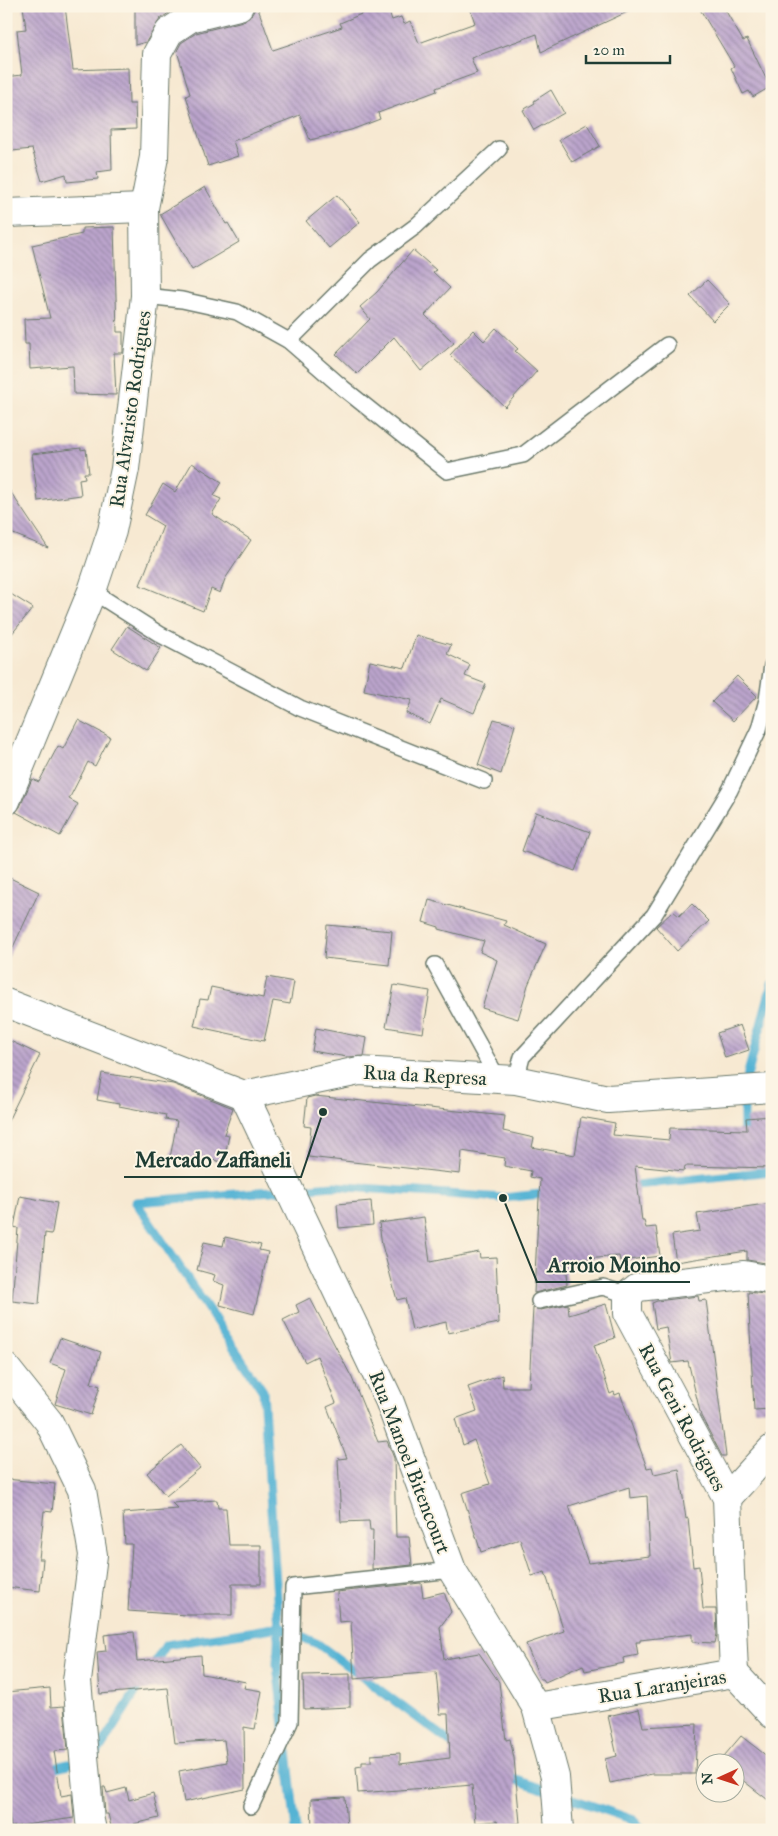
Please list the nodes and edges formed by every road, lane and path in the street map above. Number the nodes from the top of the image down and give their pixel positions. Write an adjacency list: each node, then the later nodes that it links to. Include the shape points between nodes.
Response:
1 (239, 6): 3 (street, Rua Alvaristo Rodrigues, via 190,18 169,32 158,54 154,157)
2 (500, 149): 6 (lane, via 416,226 370,260)
3 (144, 208): 4 (street); 5 (street, Rua Alvaristo Rodrigues)
4 (6, 213)
5 (145, 296): 6 (lane, via 237,312); 8 (street, Rua Alvaristo Rodrigues, via 125,469 112,531)
6 (289, 341): 7 (lane, via 448,471 523,455)
7 (667, 345)
8 (92, 591): 10 (lane, via 161,636 300,708); 11 (street, Rua Alvaristo Rodrigues)
9 (772, 665): 14 (lane, via 759,729 730,790 654,915 522,1057)
10 (484, 781)
11 (6, 801)
12 (435, 965): 14 (lane)
13 (6, 1003): 16 (street)
14 (507, 1080): 15 (street, Rua da Represa, via 608,1098); 16 (street, Rua da Represa, via 359,1071)
15 (772, 1088)
16 (244, 1095): 23 (street, Rua Manoel Bitencourt, via 389,1400)
17 (772, 1280): 19 (street, via 744,1275 638,1287)
18 (538, 1301): 19 (lane, via 603,1286)
19 (628, 1304): 22 (street, Rua Geni Rodrigues)
20 (6, 1368): 28 (street, via 49,1422 82,1490 93,1555 77,1681)
21 (772, 1449): 22 (street)
22 (727, 1498): 24 (street, Rua Geni Rodrigues)
23 (452, 1570): 25 (street, Rua Manoel Bitencourt); 27 (lane, via 293,1587 290,1722)
24 (734, 1673): 25 (street, Rua Laranjeiras); 26 (street, Rua Laranjeiras)
25 (536, 1707): 29 (street, Rua Manoel Bitencourt, via 555,1778)
26 (772, 1714)
27 (251, 1806)
28 (92, 1830)
29 (559, 1830)

